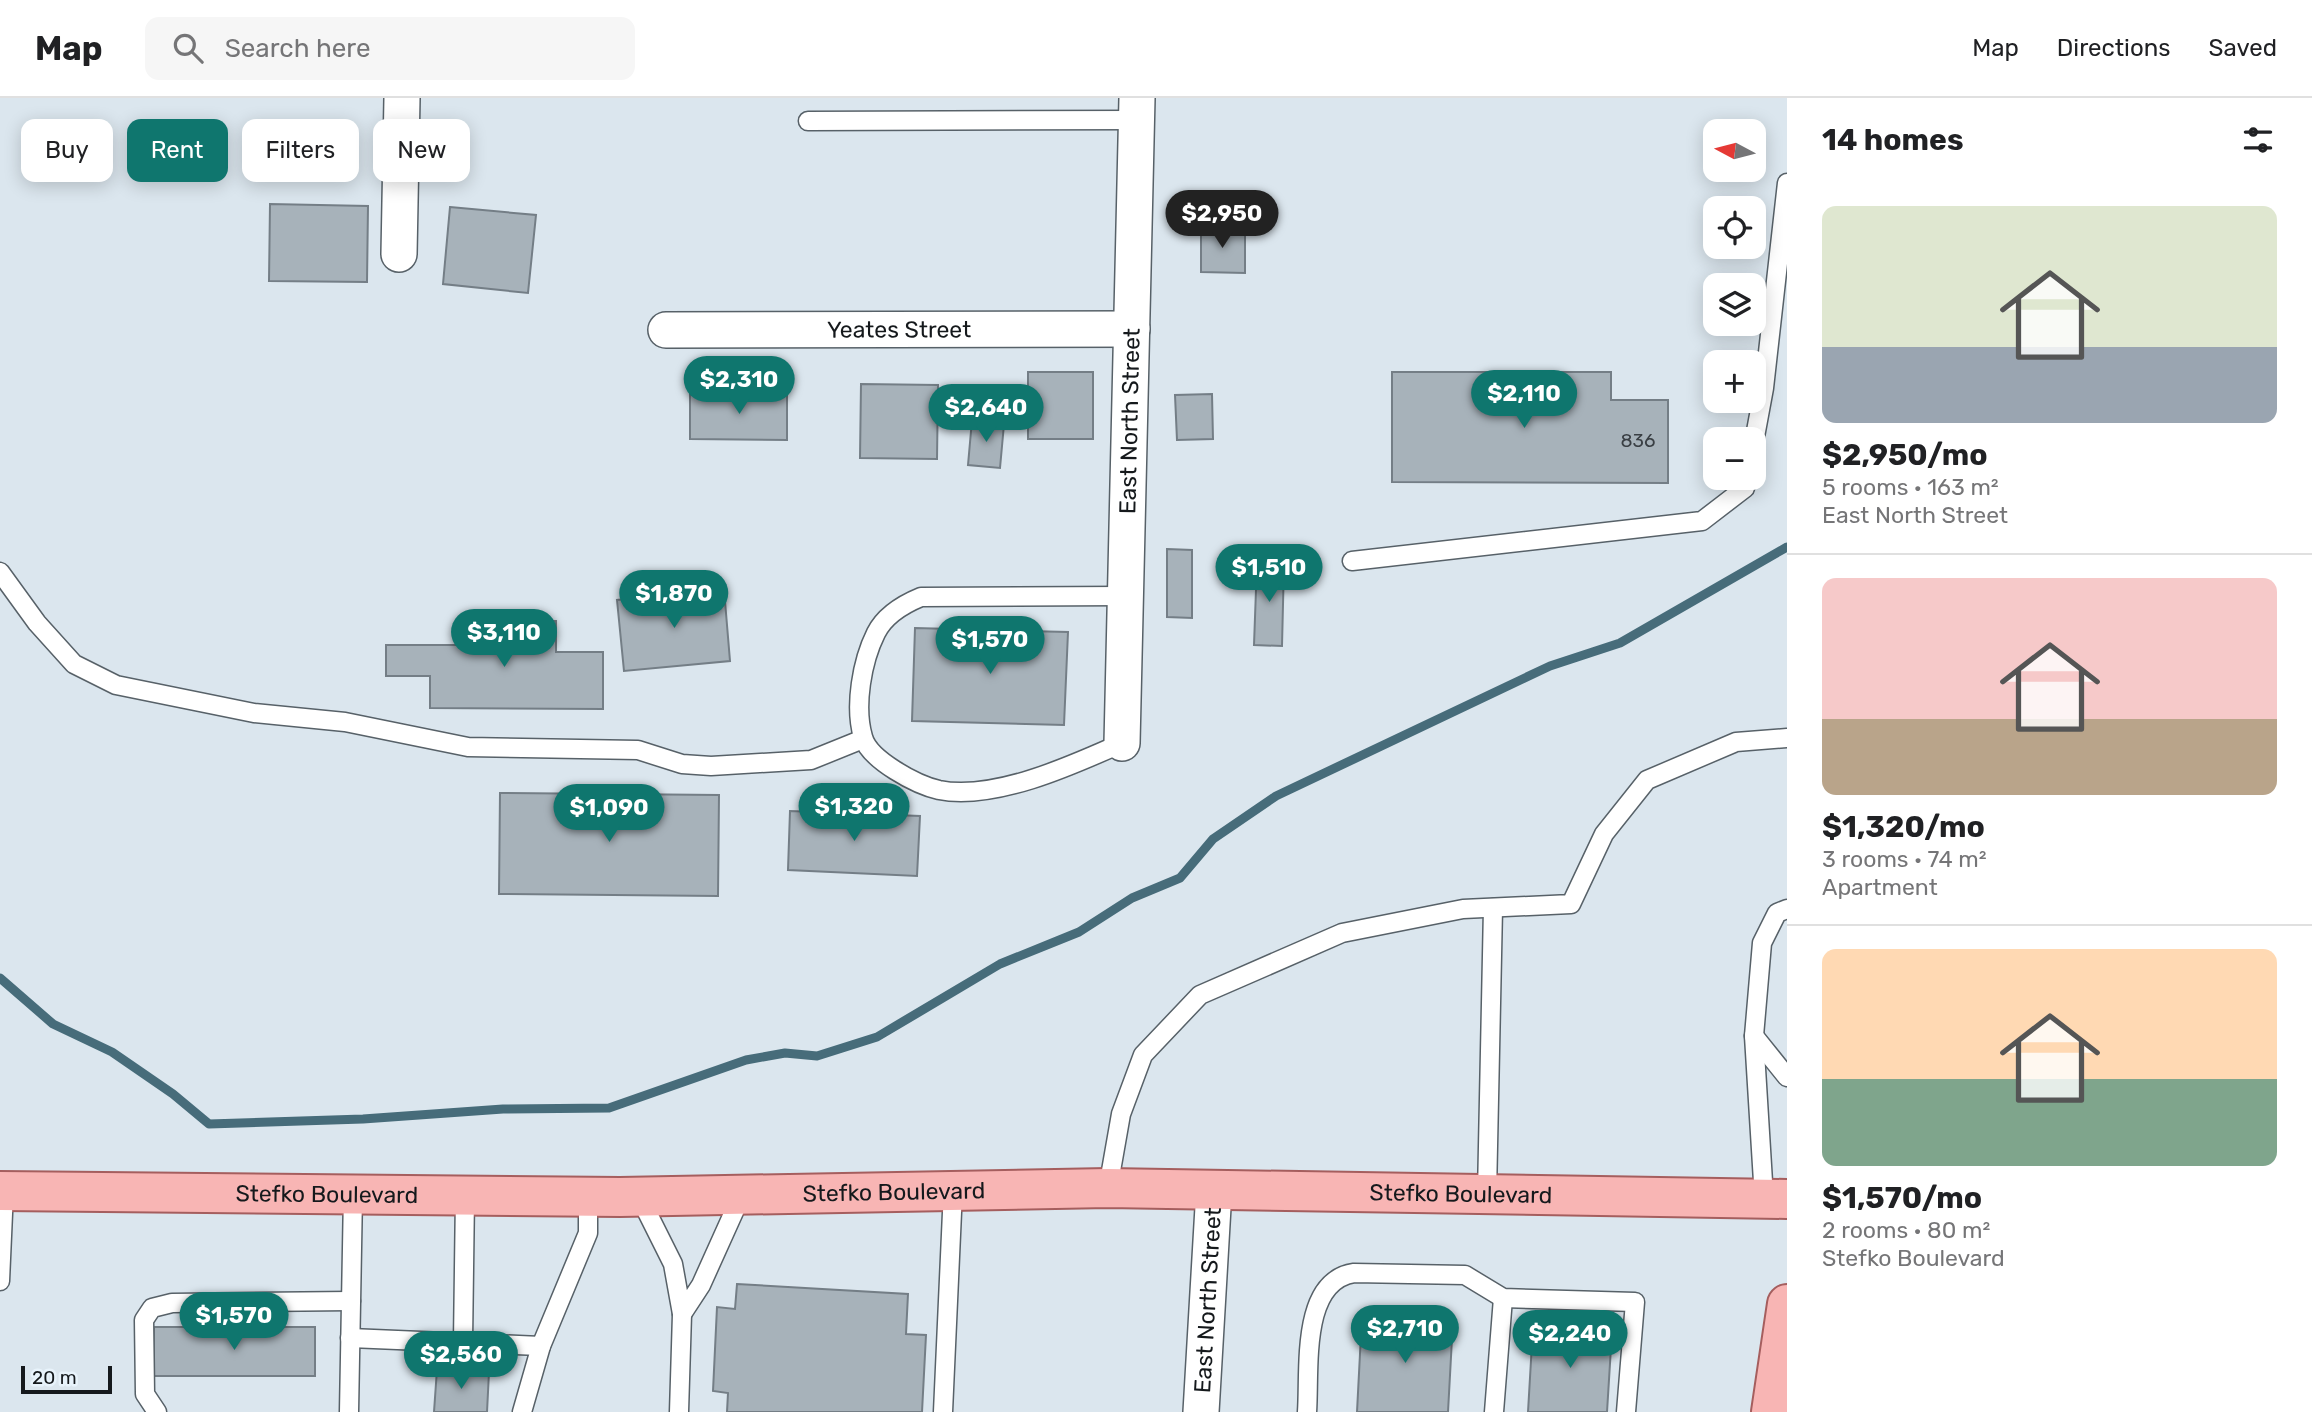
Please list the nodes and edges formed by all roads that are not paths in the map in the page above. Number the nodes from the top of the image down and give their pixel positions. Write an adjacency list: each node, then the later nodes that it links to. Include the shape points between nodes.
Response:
1 (402, 98): 5 (street)
2 (1137, 109): 3 (lane); 6 (street, East North Street)
3 (808, 121)
4 (1787, 183): 8 (lane)
5 (399, 254)
6 (1132, 329): 7 (street, Yeates Street); 12 (street, East North Street)
7 (666, 330)
8 (1757, 427)
9 (1742, 490): 10 (lane, via 1702,521)
10 (1352, 561)
11 (0, 572): 14 (lane, via 74,664 116,685 254,713 345,722 468,747 638,750 682,764 711,766 811,760)
12 (1125, 596): 14 (lane, via 921,597 901,605 877,631 862,680); 15 (street, East North Street)
13 (1787, 738): 16 (lane, via 1736,742 1647,780 1604,834 1571,904)
14 (863, 739): 15 (lane, via 893,770 916,784 942,791 992,789 1079,763)
15 (1122, 743)
16 (1493, 908): 20 (lane, via 1463,909 1342,933 1200,995 1143,1055 1121,1114); 25 (lane)
17 (1787, 909): 18 (lane, via 1777,913 1762,943)
18 (1754, 1036): 19 (lane); 30 (lane)
19 (1787, 1077)
20 (1108, 1188): 21 (main road, Stefko Boulevard); 22 (main road, Stefko Boulevard)
21 (1214, 1189): 25 (main road, Stefko Boulevard); 45 (street, East North Street)
22 (953, 1190): 24 (main road, Stefko Boulevard); 44 (lane)
23 (2, 1191): 26 (main road, Stefko Boulevard); 31 (lane)
24 (742, 1194): 28 (main road, Stefko Boulevard); 36 (lane, via 701,1285)
25 (1487, 1194): 30 (main road, Stefko Boulevard)
26 (353, 1195): 27 (main road, Stefko Boulevard); 34 (lane)
27 (465, 1195): 29 (main road, Stefko Boulevard); 38 (lane)
28 (639, 1196): 29 (main road, Stefko Boulevard); 36 (lane, via 673,1264)
29 (588, 1197): 39 (lane, via 588,1233)
30 (1776, 1199)
31 (1, 1247): 32 (lane)
32 (0, 1280)
33 (1503, 1298): 46 (lane, via 1465,1276 1340,1275 1327,1285 1313,1319); 47 (lane); 48 (lane, via 1635,1302)
34 (351, 1301): 37 (lane); 40 (lane, via 172,1303 152,1308 144,1320 145,1394)
35 (1787, 1304): 49 (main road)
36 (682, 1314): 43 (lane)
37 (351, 1338): 38 (lane); 41 (lane)
38 (463, 1342): 39 (lane)
39 (541, 1346): 42 (lane)
40 (157, 1412)
41 (349, 1412)
42 (522, 1412)
43 (678, 1412)
44 (943, 1412)
45 (1201, 1412)
46 (1307, 1412)
47 (1494, 1412)
48 (1626, 1412)
49 (1771, 1412)

